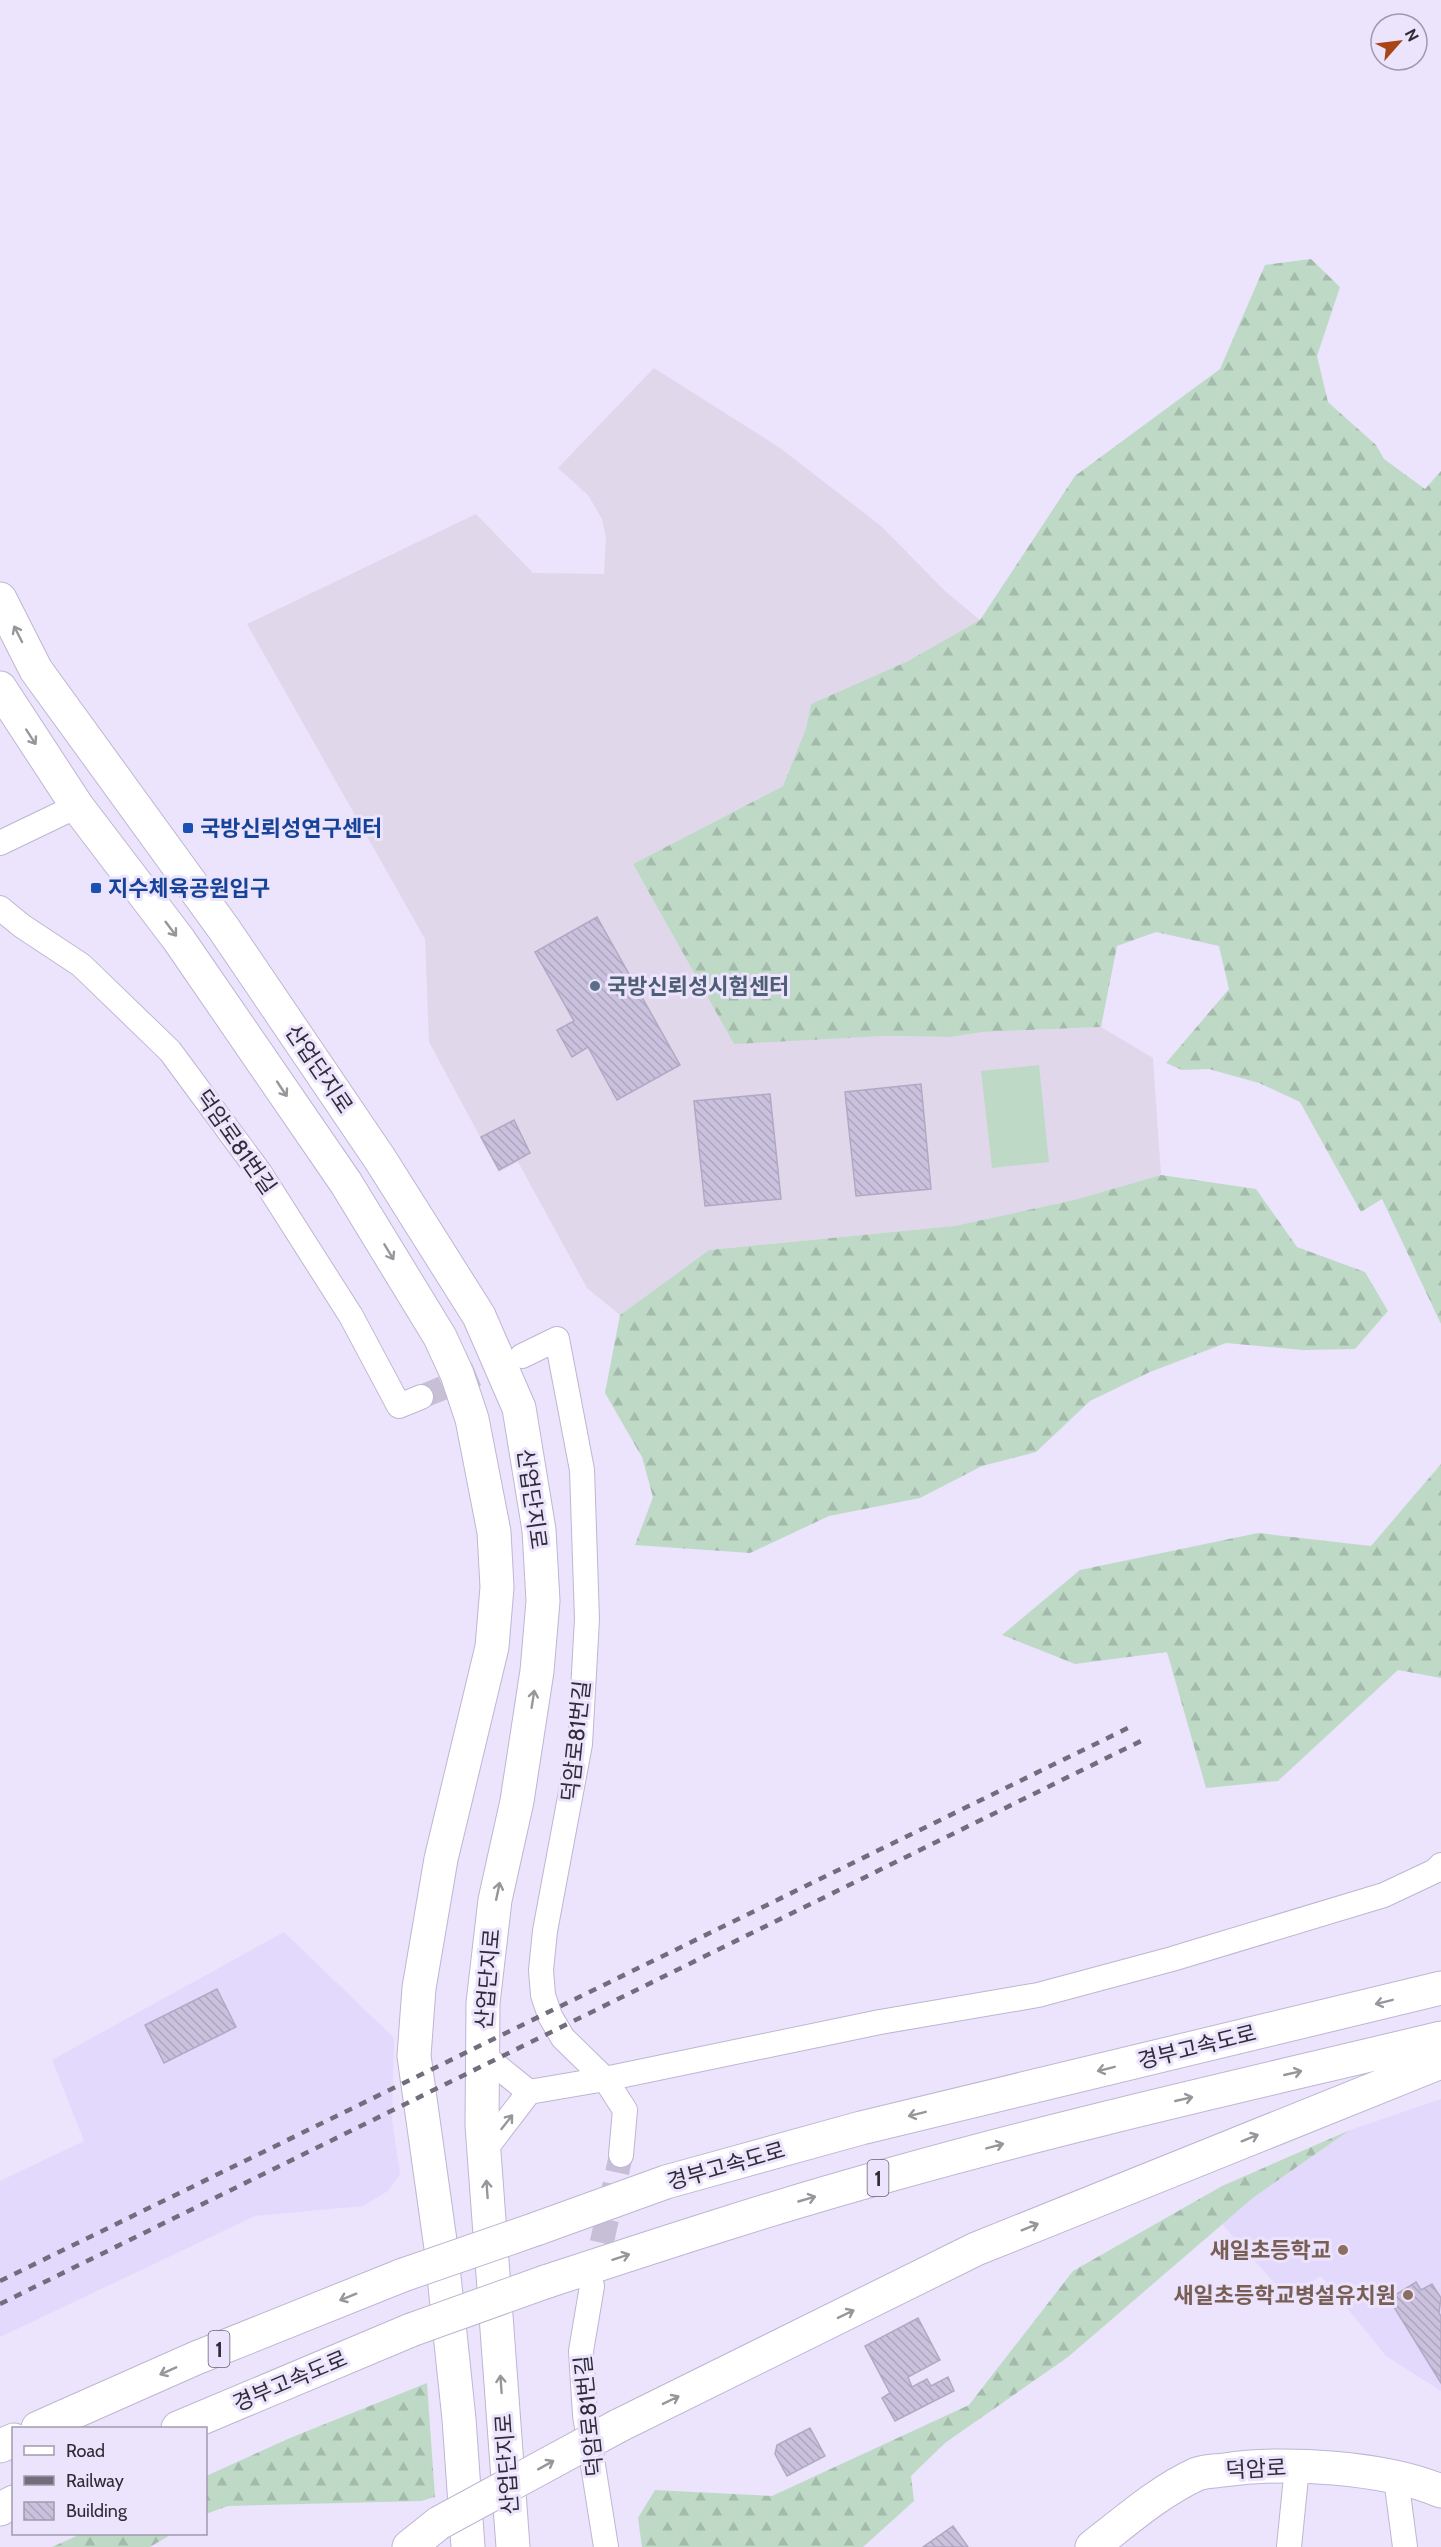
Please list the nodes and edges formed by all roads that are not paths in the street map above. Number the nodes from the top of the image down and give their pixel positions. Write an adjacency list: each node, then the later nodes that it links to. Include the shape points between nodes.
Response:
1 (0, 599): 2 (main road, 산업단지로, one-way to 1)
2 (36, 670): 3 (street); 12 (main road, 산업단지로, one-way to 2, via 483,2003 495,1900 517,1801 537,1671 543,1601 539,1530 519,1408 479,1316 380,1159 224,929)
3 (1, 691): 4 (main road, 산업단지로, one-way to 4)
4 (77, 806): 5 (street); 25 (main road, 산업단지로, one-way to 25, via 179,940 346,1183 440,1337 472,1419 494,1532 497,1587 492,1647 441,1859 419,1988 414,2056 441,2248)
5 (0, 843)
6 (0, 908): 8 (street, 덕암로81번길, via 81,965 170,1051 260,1173 351,1316 399,1406)
7 (522, 1356): 14 (street, 덕암로81번길, via 557,1339 582,1470 587,1619 580,1744 545,1931 543,1995 563,2038)
8 (421, 1397)
9 (1441, 1865): 14 (street, via 1384,1895 1038,1995 880,2022)
10 (1441, 1988): 19 (main road, 경부고속도로 / 1, one-way to 19, bridge, via 861,2128 666,2182 403,2275 196,2358)
11 (1441, 2038): 20 (main road, 경부고속도로 / 1, one-way to 11, bridge, via 411,2330 723,2223 1066,2127)
12 (483, 2055): 15 (street); 16 (main road, 산업단지로)
13 (1441, 2062): 24 (main road, one-way to 13, bridge, via 439,2523 618,2426 976,2249)
14 (605, 2079): 15 (street); 17 (street, 덕암로81번길, via 625,2110)
15 (529, 2092): 16 (street, one-way to 15)
16 (484, 2151): 26 (main road, 산업단지로, one-way to 16)
17 (621, 2155)
18 (592, 2286): 27 (street, 덕암로81번길, via 581,2351 585,2415)
19 (40, 2427)
20 (180, 2427)
21 (1297, 2467): 22 (main road, 덕암로, via 1344,2469); 28 (main road, 덕암로, via 1200,2473 1157,2496); 29 (street)
22 (1396, 2478): 23 (main road, 덕암로); 30 (street)
23 (1441, 2491)
24 (409, 2547)
25 (468, 2547)
26 (513, 2547)
27 (606, 2547)
28 (1092, 2547)
29 (1289, 2547)
30 (1405, 2547)

